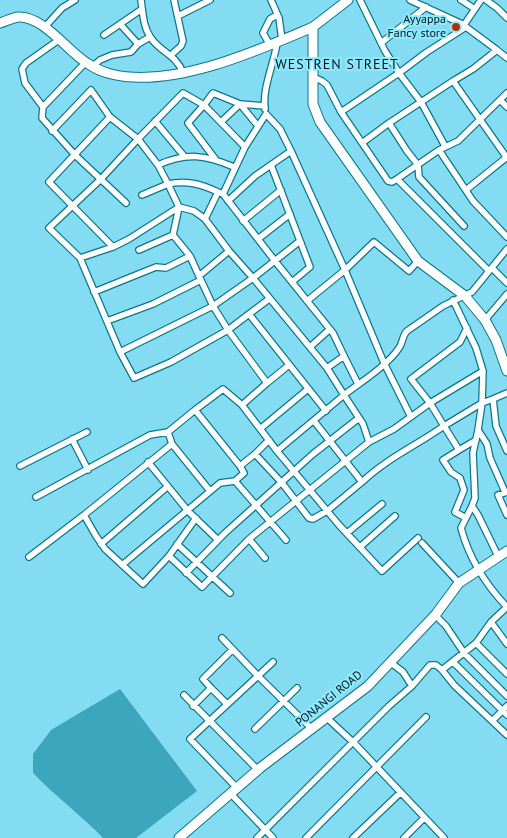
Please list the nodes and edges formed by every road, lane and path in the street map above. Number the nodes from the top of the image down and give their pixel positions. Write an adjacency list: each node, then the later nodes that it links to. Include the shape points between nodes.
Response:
1 (75, 0): 22 (street, via 62,8)
2 (141, 0): 13 (street)
3 (174, 0): 16 (street)
4 (210, 0): 16 (street)
5 (271, 0): 15 (street)
6 (348, 0): 21 (main road)
7 (360, 0): 28 (street)
8 (410, 0): 12 (street)
9 (461, 0): 14 (street)
10 (481, 0): 14 (street)
11 (486, 0): 17 (street)
12 (426, 7): 20 (street); 28 (street)
13 (142, 9): 19 (street); 24 (street)
14 (475, 9): 20 (street)
15 (277, 15): 26 (street); 26 (street, via 270,19 263,33)
16 (178, 16): 30 (street, via 183,41)
17 (507, 18)
18 (0, 23): 22 (main road, via 18,17 30,19)
19 (120, 24): 23 (street); 27 (street)
20 (465, 26): 29 (street); 34 (street)
21 (313, 27): 26 (main road); 35 (main road)
22 (44, 28): 25 (main road)
23 (104, 35)
24 (150, 37): 27 (street); 30 (street)
25 (60, 39): 32 (main road); 43 (street, via 22,69 25,83)
26 (276, 43): 33 (main road); 42 (street)
27 (138, 44): 32 (street, via 132,52)
28 (381, 44): 34 (street)
29 (497, 50): 31 (street); 36 (street)
30 (171, 55): 33 (street)
31 (507, 58)
32 (89, 64): 33 (main road, via 109,74 126,77); 43 (street)
33 (183, 73)
34 (399, 73): 39 (street); 45 (street)
35 (312, 77): 45 (street, via 327,85); 93 (main road, via 313,104 320,122)
36 (453, 82): 39 (street); 48 (street)
37 (507, 93): 38 (street)
38 (500, 100): 44 (street); 48 (street)
39 (421, 102): 51 (street); 57 (street)
40 (240, 104): 41 (street, via 213,93); 42 (street); 50 (street); 52 (street)
41 (204, 105): 49 (street, via 183,93); 50 (street); 62 (street, via 188,123)
42 (265, 106): 46 (street)
43 (43, 107): 53 (street, via 42,118)
44 (507, 107)
45 (342, 112): 55 (street)
46 (266, 114): 52 (street); 58 (street, via 280,129)
47 (110, 117): 53 (street, via 91,90); 54 (street); 59 (street)
48 (480, 120): 57 (street, via 458,141); 61 (street)
49 (155, 121): 54 (street); 60 (street)
50 (221, 122): 56 (street)
51 (389, 123): 55 (street); 65 (street)
52 (258, 126): 56 (street)
53 (52, 131): 59 (street)
54 (138, 139): 64 (street); 67 (street)
55 (362, 143): 68 (street, via 388,180)
56 (245, 147): 66 (street)
57 (442, 148): 65 (street); 71 (street)
58 (291, 151): 63 (street); 94 (street)
59 (75, 155): 67 (street); 76 (street, via 49,182)
60 (184, 156): 62 (street); 64 (street)
61 (507, 157): 71 (street)
62 (216, 160): 66 (street)
63 (271, 164): 70 (street); 74 (street)
64 (158, 165): 69 (street)
65 (418, 165): 68 (street); 81 (street, via 419,177)
66 (234, 167): 72 (street)
67 (101, 179): 75 (street); 76 (street)
68 (397, 179): 95 (street)
69 (168, 184): 72 (street, via 192,183); 73 (street); 77 (street)
70 (281, 190): 78 (street); 80 (street)
71 (466, 190): 83 (street)
72 (221, 193): 74 (street); 79 (street)
73 (142, 196)
74 (228, 201): 80 (street)
75 (126, 203)
76 (72, 205): 86 (street); 91 (street, via 49,228)
77 (179, 207): 79 (street, via 194,211); 82 (street); 86 (street)
78 (290, 214): 84 (street); 85 (street)
79 (205, 219): 89 (street)
80 (243, 221): 84 (street)
81 (464, 226)
82 (173, 235): 88 (street); 90 (street)
83 (507, 237)
84 (258, 239): 92 (street)
85 (301, 243): 92 (street); 98 (street, via 310,267)
86 (114, 246): 91 (street)
87 (507, 249): 95 (street)
88 (139, 250)
89 (229, 251): 96 (street); 97 (street)
90 (190, 256): 96 (street); 100 (street, via 166,268 156,267)
91 (80, 258): 100 (street)
92 (274, 261): 97 (street); 98 (street)
93 (418, 261): 94 (street, via 409,271 374,242); 102 (main road)
94 (345, 270): 105 (street); 116 (street)
95 (490, 270): 99 (street); 102 (street)
96 (200, 278): 106 (street); 109 (street, via 153,304)
97 (253, 278): 103 (street); 106 (street)
98 (292, 282): 105 (street)
99 (507, 283)
100 (94, 292): 109 (street)
101 (507, 294): 108 (street)
102 (465, 296): 104 (street); 108 (main road)
103 (269, 299): 107 (street); 113 (street)
104 (453, 300): 110 (street); 116 (street, via 408,331 399,348)
105 (307, 301): 111 (street)
106 (213, 306): 112 (street); 114 (street)
107 (249, 314): 112 (street); 117 (street)
108 (485, 320): 120 (main road)
109 (107, 321): 114 (street)
110 (467, 328): 119 (street); 127 (street, via 460,342 411,379)
111 (330, 329): 113 (street); 115 (street)
112 (228, 330): 114 (street, via 187,354 134,378); 121 (street)
113 (310, 347): 118 (street)
114 (120, 352)
115 (344, 356): 118 (street); 122 (street)
116 (384, 363): 122 (street); 132 (street)
117 (289, 365): 121 (street); 123 (street)
118 (327, 368): 125 (street)
119 (483, 370): 127 (street); 128 (street)
120 (507, 371)
121 (267, 383): 129 (street)
122 (358, 384): 125 (street)
123 (308, 389): 131 (street); 136 (street)
124 (507, 393): 126 (street)
125 (344, 395): 131 (street); 133 (street)
126 (493, 399): 128 (street); 148 (street, via 496,426)
127 (430, 403): 132 (street); 135 (street)
128 (482, 403): 135 (street); 137 (street)
129 (242, 405): 130 (street, via 223,389); 136 (street)
130 (195, 410): 139 (street); 153 (street)
131 (326, 410): 134 (street)
132 (411, 417): 144 (street)
133 (359, 418): 142 (street); 144 (street)
134 (314, 420): 142 (street); 147 (street)
135 (444, 426): 146 (street); 157 (street, via 376,468)
136 (260, 429): 141 (street)
137 (478, 430): 143 (street); 162 (street)
138 (87, 432): 140 (street)
139 (168, 432): 145 (street); 154 (street, via 150,435)
140 (72, 439): 152 (street); 154 (street)
141 (269, 440): 147 (street); 149 (street)
142 (330, 440): 151 (street); 155 (street)
143 (476, 440): 146 (street); 167 (street, via 473,453 475,498)
144 (369, 442): 151 (street)
145 (172, 444): 150 (street); 160 (street)
146 (459, 450): 174 (street, via 443,460 460,478 464,490 456,512)
147 (277, 451): 155 (street)
148 (507, 451)
149 (255, 454): 153 (street); 158 (street)
150 (148, 462): 159 (street); 170 (street)
151 (345, 462): 157 (street); 161 (street)
152 (20, 466)
153 (240, 466): 156 (street, via 244,473)
154 (88, 470): 163 (street)
155 (295, 472): 158 (street); 161 (street)
156 (235, 481): 160 (street, via 220,483); 166 (street)
157 (362, 482): 169 (street)
158 (282, 483): 164 (street); 166 (street)
159 (167, 487): 168 (street); 180 (street)
160 (210, 491): 168 (street)
161 (310, 491): 164 (street); 169 (street)
162 (506, 492): 171 (street, via 498,495)
163 (36, 497)
164 (296, 501): 169 (street, via 310,519); 175 (street)
165 (382, 504): 176 (street)
166 (257, 505): 175 (street); 178 (street)
167 (472, 506): 174 (street); 185 (street)
168 (188, 511): 173 (street); 189 (street)
169 (327, 511): 176 (street)
170 (84, 515): 180 (street); 186 (street)
171 (507, 515)
172 (395, 516): 182 (street)
173 (196, 518): 178 (street); 181 (street)
174 (466, 518): 190 (street, via 461,528)
175 (271, 522): 177 (street); 179 (street)
176 (347, 534): 182 (street)
177 (249, 539): 187 (street); 192 (street)
178 (218, 540): 188 (street)
179 (286, 540)
180 (101, 544): 189 (street)
181 (177, 544): 184 (street); 188 (street)
182 (360, 547): 193 (street, via 382,570 420,540)
183 (507, 551): 185 (main road, PONANGI ROAD)
184 (169, 556): 189 (street, via 143,584); 191 (street)
185 (498, 556): 190 (main road, PONANGI ROAD)
186 (30, 557)
187 (265, 558)
188 (197, 562): 191 (street); 192 (street)
189 (122, 565)
190 (477, 569): 193 (main road, PONANGI ROAD); 196 (street, via 507,607)
191 (186, 574): 192 (street, via 202,587)
192 (212, 576): 194 (street)
193 (459, 583): 195 (main road, PONANGI ROAD)
194 (230, 593)
195 (435, 615): 201 (street); 203 (main road, PONANGI ROAD)
196 (491, 622): 198 (street); 199 (street)
197 (222, 638): 200 (street)
198 (476, 643): 201 (street); 206 (street)
199 (507, 644)
200 (232, 650): 207 (street); 209 (street, via 203,679)
201 (464, 653): 204 (street); 212 (street)
202 (273, 662): 207 (street)
203 (390, 662): 208 (street, via 403,672); 218 (main road, PONANGI ROAD, via 368,686)
204 (453, 662): 205 (street); 216 (street)
205 (442, 670): 208 (street, via 430,665); 219 (street)
206 (507, 674)
207 (258, 676): 213 (street); 214 (street)
208 (412, 686): 224 (street)
209 (211, 688): 214 (street); 215 (street)
210 (297, 688): 213 (street)
211 (184, 695): 215 (street)
212 (507, 696)
213 (284, 702): 221 (street); 222 (street)
214 (226, 704): 220 (street)
215 (193, 706): 220 (street)
216 (506, 710): 219 (street)
217 (426, 717): 225 (street)
218 (327, 718): 222 (main road, PONANGI ROAD); 224 (street)
219 (492, 720): 223 (street)
220 (209, 722): 226 (street); 227 (street, via 190,739)
221 (255, 729)
222 (312, 729): 226 (main road, PONANGI ROAD)
223 (507, 735)
224 (354, 743): 225 (street); 230 (street)
225 (376, 768): 228 (street); 234 (street)
226 (258, 770): 227 (main road, PONANGI ROAD)
227 (234, 791): 230 (street); 231 (main road, PONANGI ROAD)
228 (400, 793): 229 (street); 235 (street)
229 (424, 818): 236 (street); 237 (street)
230 (265, 830): 232 (street); 233 (street)
231 (179, 838)
232 (257, 838)
233 (273, 838)
234 (306, 838)
235 (353, 838)
236 (404, 838)
237 (444, 838)

